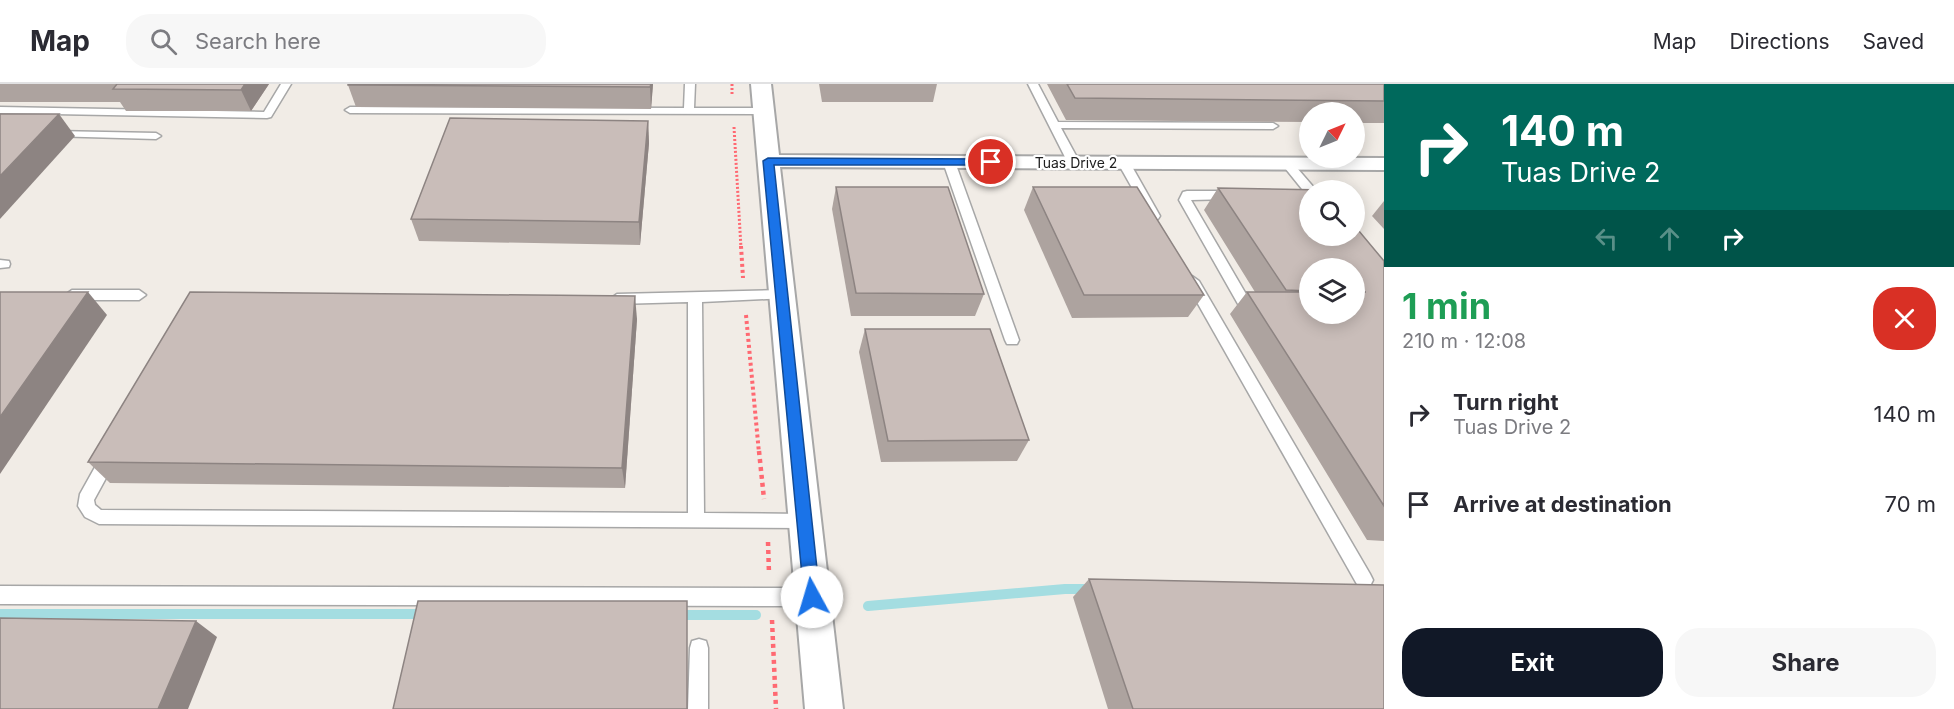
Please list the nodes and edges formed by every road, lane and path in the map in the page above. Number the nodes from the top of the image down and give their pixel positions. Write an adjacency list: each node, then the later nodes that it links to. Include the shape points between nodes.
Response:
1 (286, 84): 6 (lane, via 267,115)
2 (690, 84): 8 (lane)
3 (732, 84): 9 (path)
4 (761, 84): 10 (street)
5 (1033, 84): 11 (lane)
6 (0, 110)
7 (350, 110): 8 (lane)
8 (689, 111): 9 (lane)
9 (733, 111): 10 (lane); 28 (path)
10 (763, 111): 15 (street)
11 (1054, 125): 12 (lane); 17 (lane)
12 (1273, 126)
13 (48, 134): 14 (lane)
14 (156, 136)
15 (768, 161): 16 (street, Tuas Drive 2); 26 (street)
16 (949, 162): 17 (street, Tuas Drive 2); 32 (lane, via 958,203)
17 (1074, 163): 18 (street, Tuas Drive 2)
18 (1124, 163): 19 (street, Tuas Drive 2); 23 (lane)
19 (1287, 164): 20 (street, Tuas Drive 2); 21 (lane)
20 (1384, 164)
21 (1299, 183)
22 (1243, 195): 31 (lane, via 1187,195 1185,200)
23 (1159, 225)
24 (1183, 265): 37 (lane)
25 (139, 295): 27 (lane)
26 (782, 295): 28 (lane); 35 (street)
27 (58, 296)
28 (744, 296): 29 (lane); 36 (path)
29 (695, 297): 30 (lane); 34 (lane)
30 (600, 299)
31 (1243, 301)
32 (1012, 340)
33 (120, 438): 34 (lane, via 86,499 85,506 99,517)
34 (696, 520): 36 (lane)
35 (804, 520): 36 (lane); 40 (street)
36 (766, 521): 39 (path)
37 (1364, 580)
38 (0, 595): 39 (lane)
39 (771, 597): 40 (lane); 43 (path)
40 (812, 597): 44 (street)
41 (699, 648): 42 (lane)
42 (698, 709)
43 (776, 709)
44 (824, 709)

